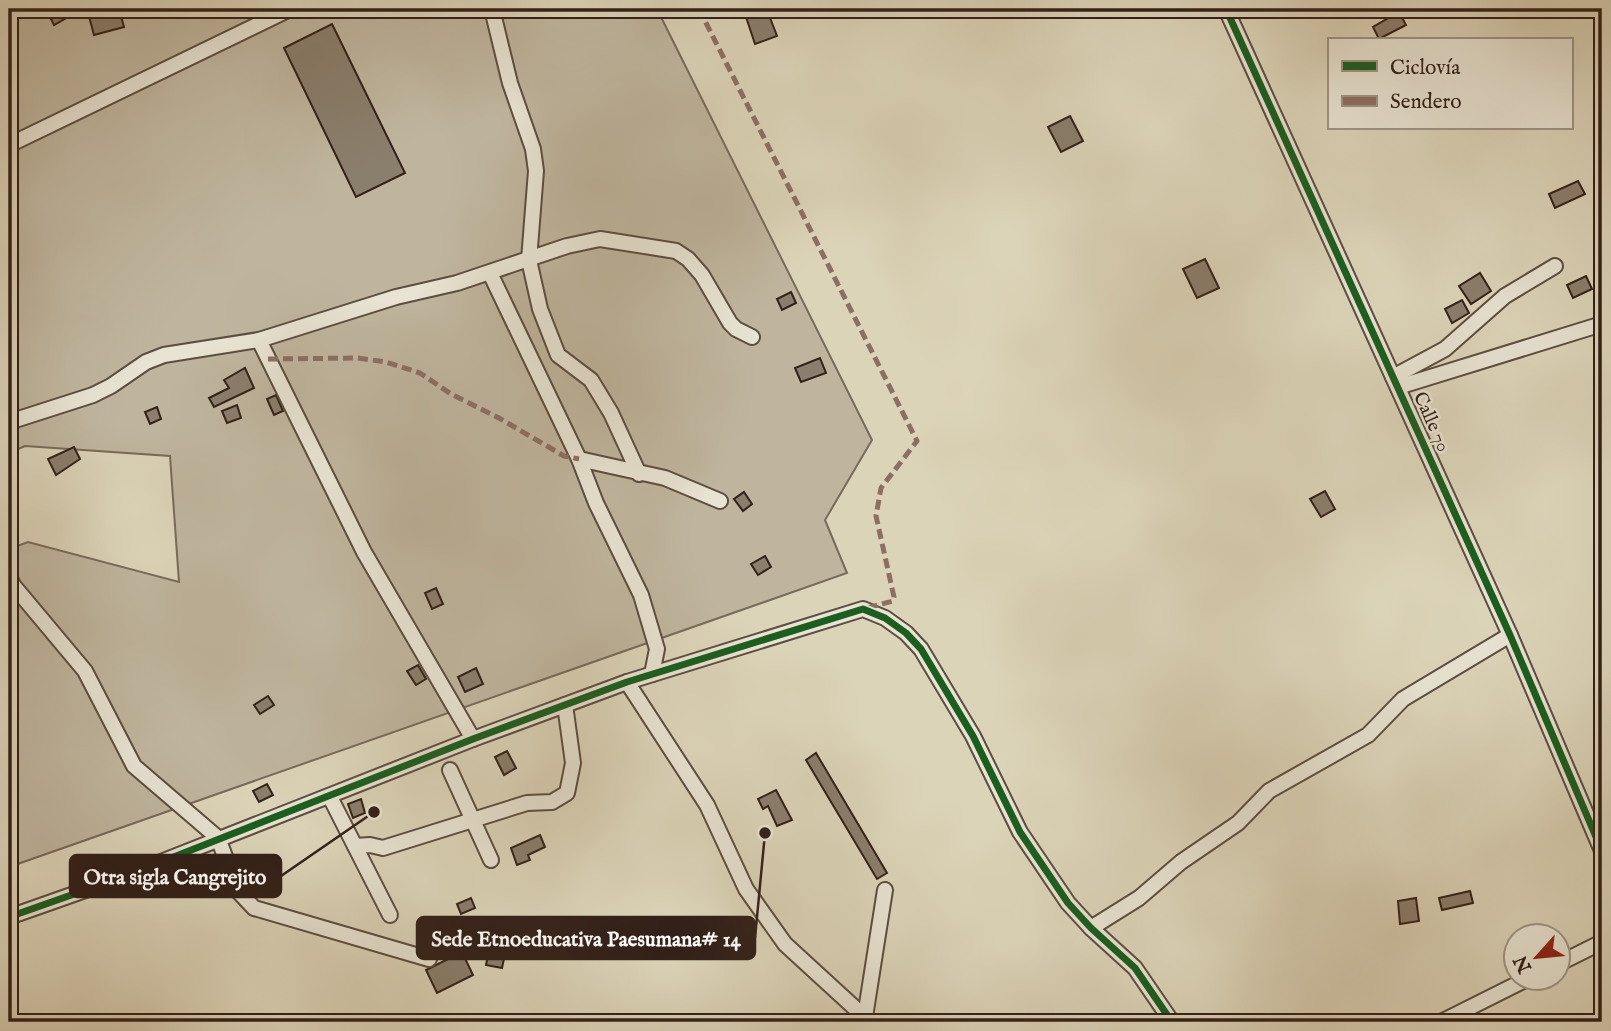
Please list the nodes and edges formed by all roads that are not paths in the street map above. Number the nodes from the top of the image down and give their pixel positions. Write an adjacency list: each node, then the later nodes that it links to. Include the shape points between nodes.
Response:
1 (289, 9): 4 (street)
2 (492, 9): 5 (street, via 510,83 533,149 536,171)
3 (1226, 9): 11 (street, Calle 70)
4 (9, 145)
5 (529, 260): 7 (street); 9 (street, via 600,239 676,251 702,275 730,323); 14 (street, via 555,351 591,380)
6 (1555, 266): 11 (street, via 1505,296 1446,349)
7 (490, 273): 10 (street); 13 (street)
8 (1602, 324): 11 (street)
9 (752, 337)
10 (259, 340): 12 (street, via 164,355 93,395); 21 (street, via 364,552)
11 (1395, 382): 17 (street, Calle 70)
12 (9, 422)
13 (579, 459): 14 (street); 18 (street, via 641,594 657,649)
14 (639, 474): 15 (street, via 666,478)
15 (720, 501)
16 (9, 576): 25 (street, via 85,671 134,766)
17 (1510, 635): 27 (street, Calle 70); 32 (street, via 1403,698 1368,736 1269,791 1238,823)
18 (652, 674): 19 (street); 32 (street, via 863,609 885,618 920,649 973,736 1020,832)
19 (627, 682): 20 (street); 37 (street, via 707,805 746,889 777,933)
20 (565, 705): 21 (street); 24 (street, via 573,763 567,793 552,802 527,803)
21 (473, 739): 23 (street)
22 (450, 770): 24 (street)
23 (330, 797): 25 (street); 26 (street)
24 (472, 819): 26 (street, via 383,848); 28 (street)
25 (218, 838): 31 (street); 35 (street, via 238,891 254,908)
26 (355, 846): 30 (street)
27 (1602, 851)
28 (491, 860)
29 (885, 890): 37 (street)
30 (390, 915)
31 (9, 917)
32 (1091, 928): 38 (street, via 1135,968)
33 (1602, 942): 34 (street)
34 (1572, 957)
35 (429, 959)
36 (1502, 992): 39 (street)
37 (868, 1019)
38 (1172, 1022)
39 (1441, 1022)

